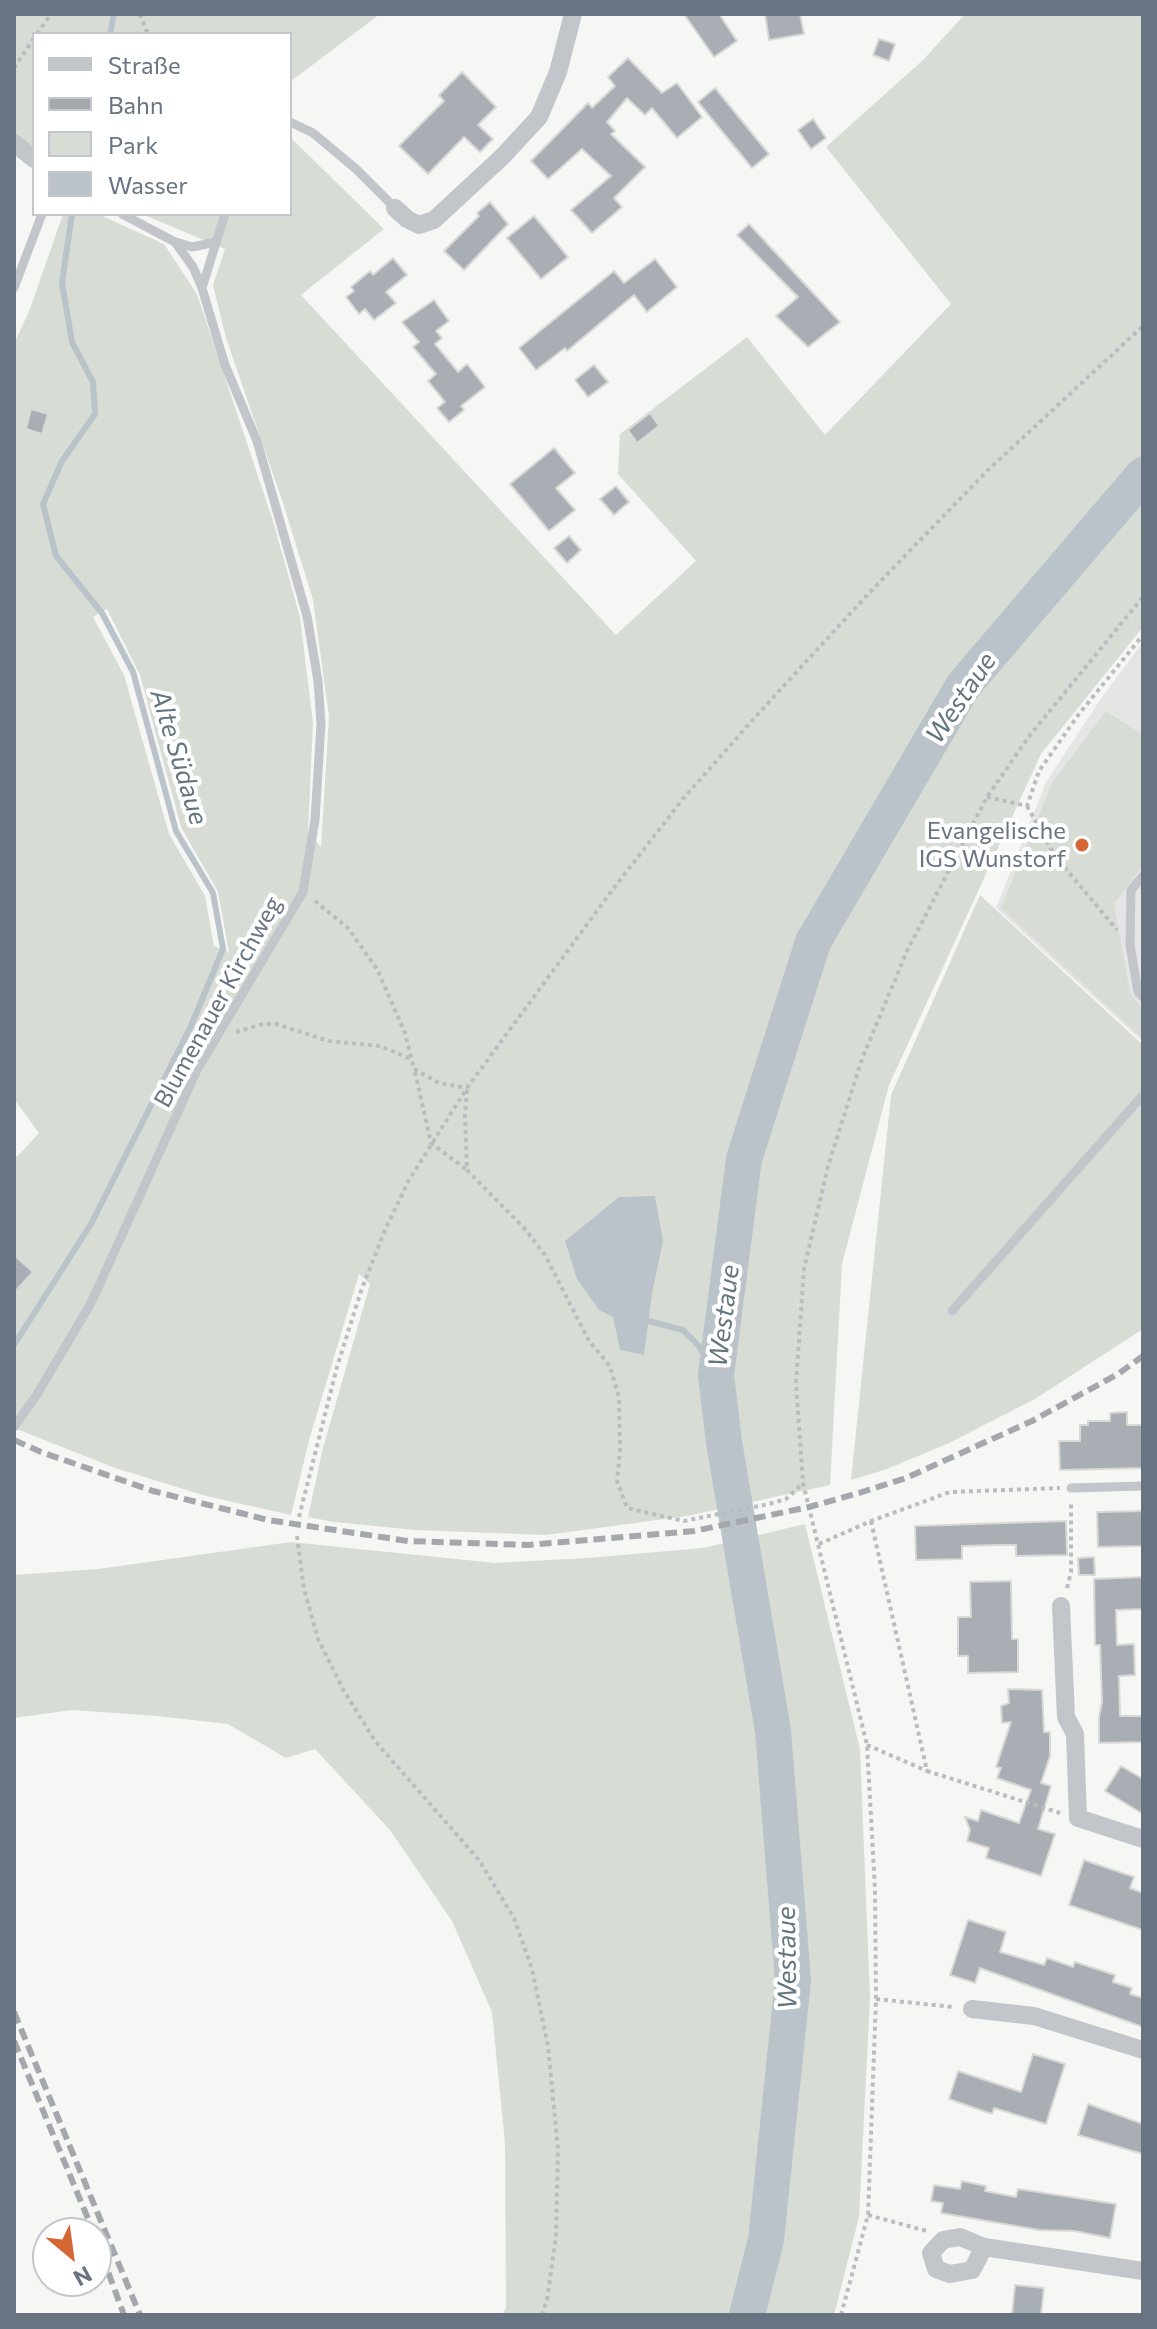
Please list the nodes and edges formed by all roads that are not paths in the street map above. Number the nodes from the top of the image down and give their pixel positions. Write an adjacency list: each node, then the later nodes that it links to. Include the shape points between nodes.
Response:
1 (573, 14): 5 (street, via 539,117 434,220 419,225)
2 (292, 123): 5 (lane, via 346,160)
3 (14, 143): 4 (street)
4 (32, 157)
5 (395, 208)
6 (41, 216): 11 (lane)
7 (126, 216): 9 (lane)
8 (224, 216): 10 (lane)
9 (175, 242): 10 (lane, via 192,247); 12 (lane, Blumenauer Kirchweg)
10 (216, 242): 12 (lane)
11 (14, 288)
12 (202, 288): 19 (lane, Blumenauer Kirchweg, via 225,365 257,441 307,616 320,740 315,820 303,892 197,1070 91,1303)
13 (1143, 876): 14 (lane, via 1131,890)
14 (1130, 945): 15 (lane); 16 (lane)
15 (1143, 948)
16 (1143, 997)
17 (1143, 1095): 18 (lane)
18 (952, 1311)
19 (14, 1427)
20 (1143, 1486): 21 (lane)
21 (1071, 1488)
22 (1061, 1606): 23 (street, via 1078,1818)
23 (1143, 1839)
24 (972, 2009): 25 (street, via 1034,2016)
25 (1143, 2050)
26 (984, 2247): 26 (street, via 960,2237 943,2240 931,2253 936,2269 950,2274 972,2270); 27 (street)
27 (1143, 2271)

